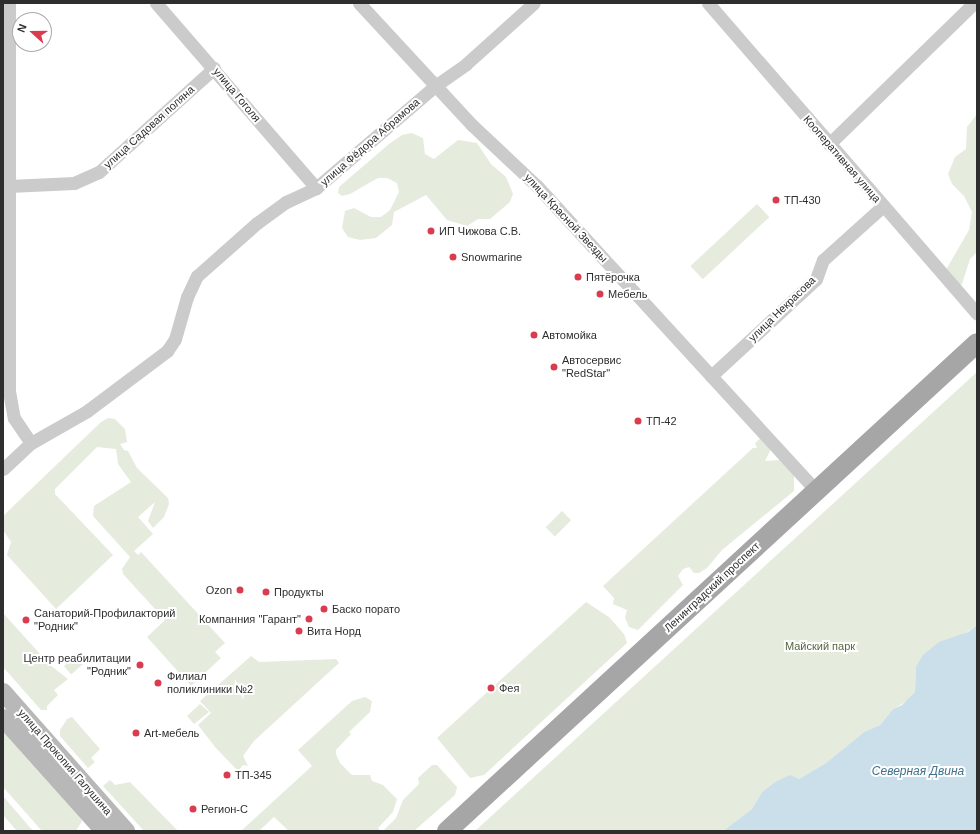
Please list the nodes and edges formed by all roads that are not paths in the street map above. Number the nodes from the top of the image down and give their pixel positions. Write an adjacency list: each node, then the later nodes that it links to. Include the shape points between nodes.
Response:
1 (9, 3): 10 (street)
2 (156, 3): 7 (street, улица Гоголя)
3 (359, 3): 8 (street, улица Красной Звезды)
4 (534, 3): 8 (street, улица Фёдора Абрамова, via 466,64)
5 (708, 3): 9 (street, Кооперативная улица)
6 (972, 5): 9 (street)
7 (214, 68): 10 (street, улица Садовая поляна, via 99,172 74,183); 11 (street, улица Гоголя)
8 (435, 86): 11 (street, улица Фёдора Абрамова); 15 (street, улица Красной Звезды, via 537,186)
9 (829, 144): 12 (street, Кооперативная улица)
10 (9, 186): 16 (street, via 9,391 14,418)
11 (316, 188): 16 (street, улица Фёдора Абрамова, via 286,202 257,223 197,276 187,297 177,334 167,351 87,411)
12 (883, 206): 13 (street, Кооперативная улица); 15 (street, улица Некрасова, via 824,260 816,279)
13 (977, 314)
14 (977, 343): 18 (main road, Ленинградский проспект)
15 (711, 376): 18 (street, улица Красной Звезды)
16 (31, 443): 17 (street, улица Фёдора Абрамова)
17 (3, 469)
18 (816, 491): 23 (main road, Ленинградский проспект)
19 (3, 692): 22 (main road, улица Прокопия Галушина)
20 (3, 718): 21 (main road, улица Прокопия Галушина)
21 (104, 831)
22 (126, 831)
23 (447, 831)

